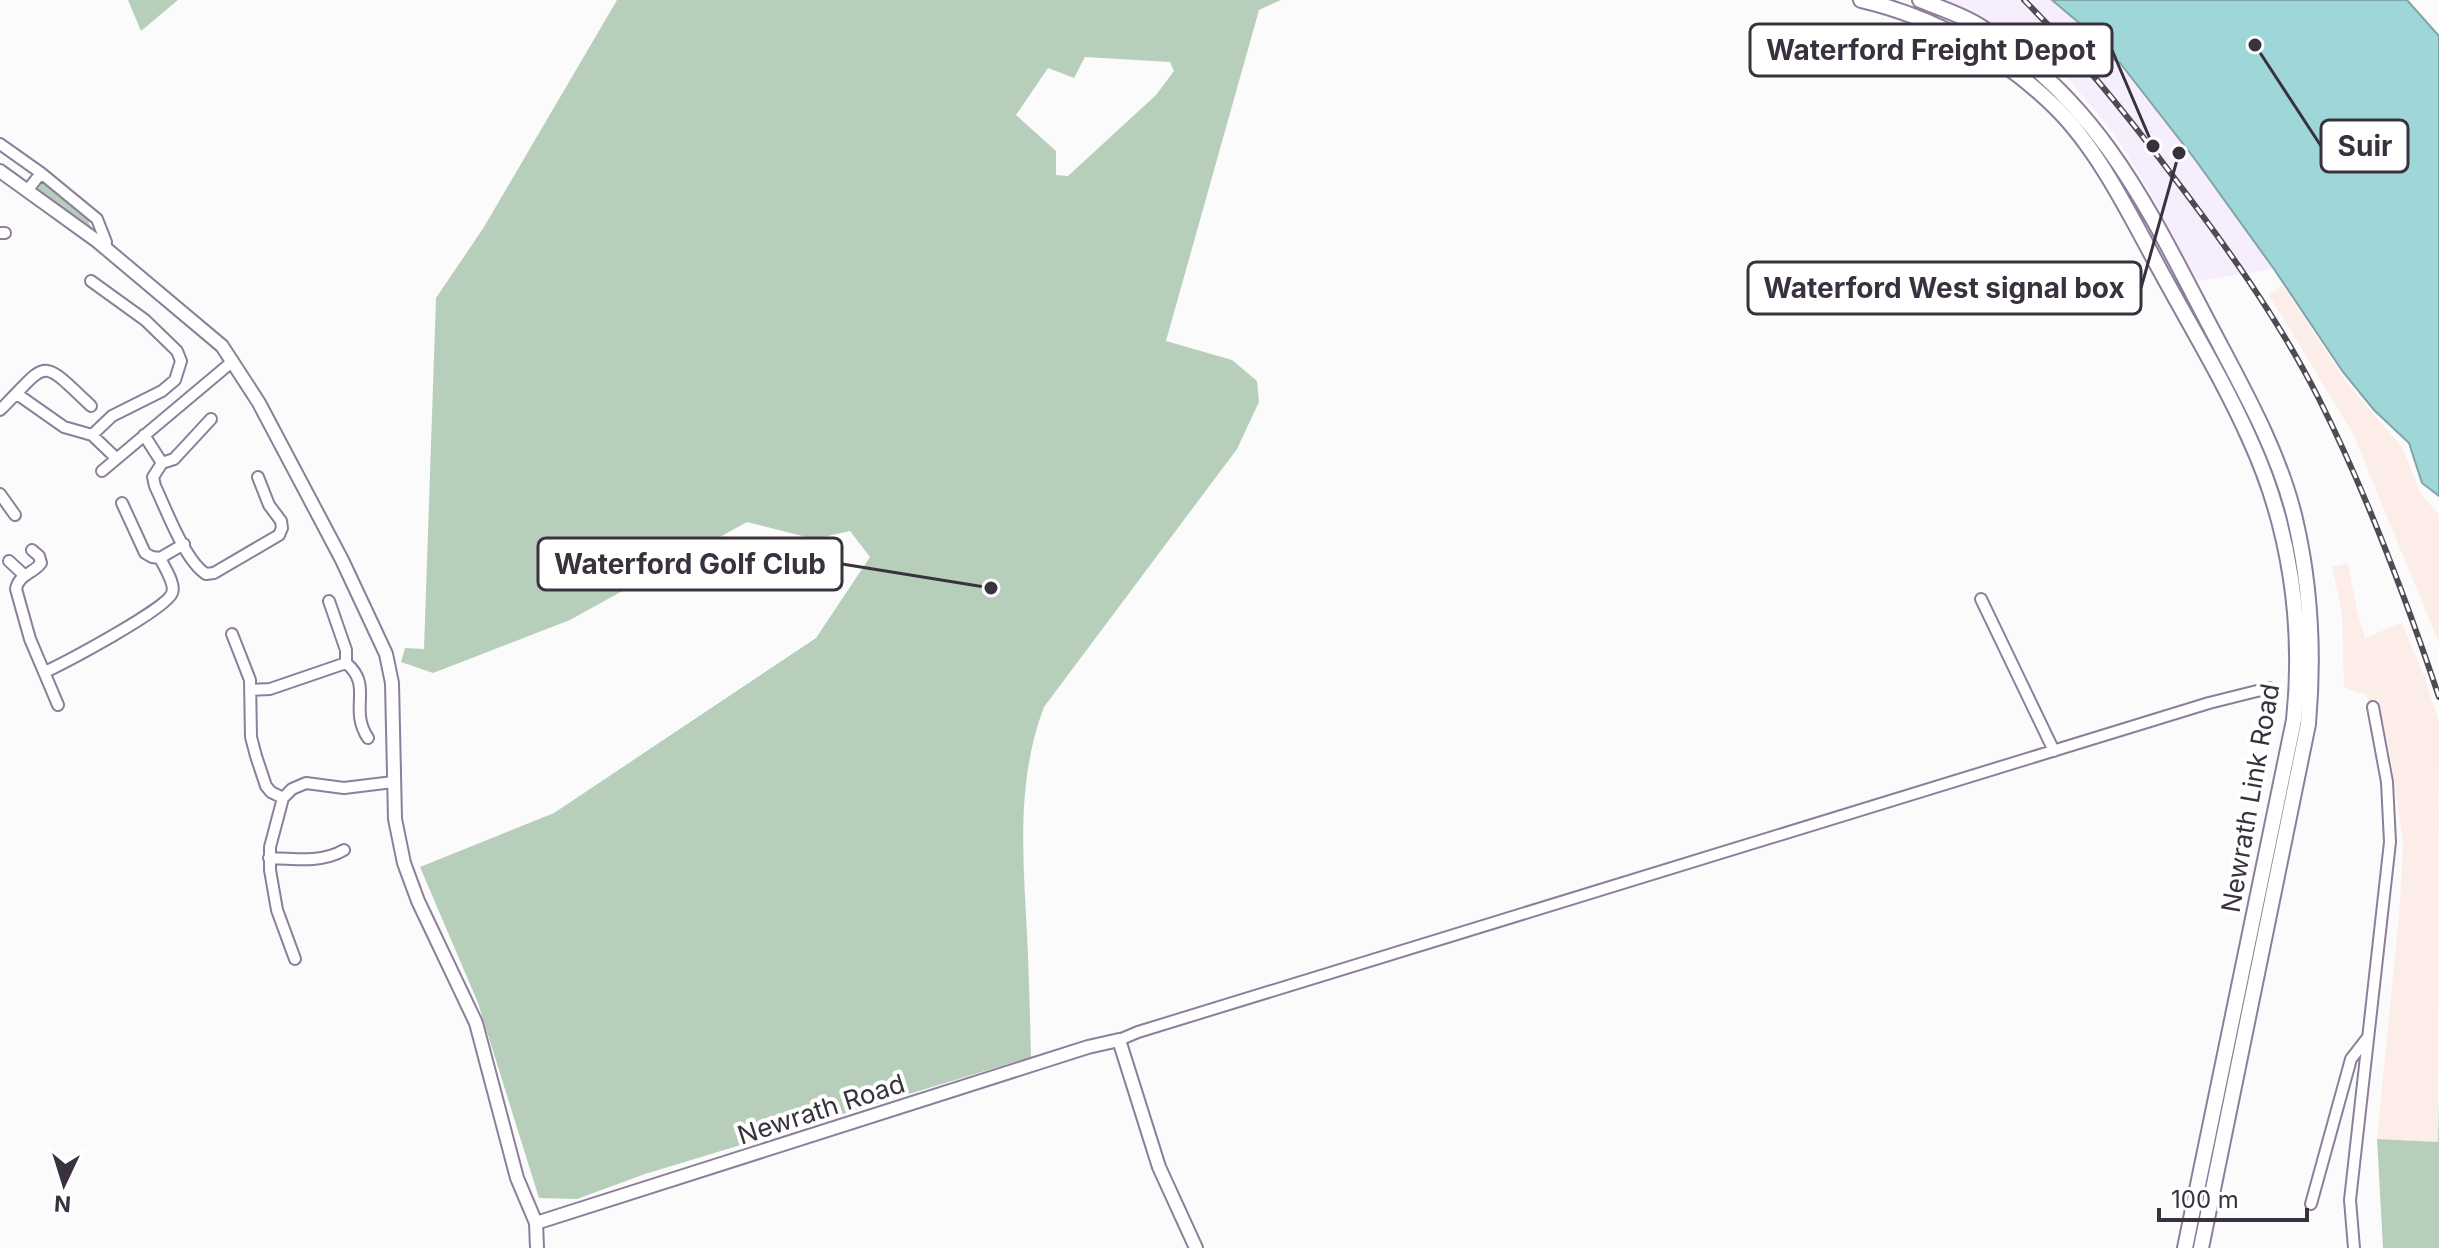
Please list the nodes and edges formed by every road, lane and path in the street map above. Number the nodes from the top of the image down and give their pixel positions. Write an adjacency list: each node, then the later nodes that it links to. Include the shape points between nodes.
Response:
1 (1861, 0): 50 (main road, Newrath Link Road, via 1947,30 2005,65 2056,108 2089,147 2251,440 2279,520 2294,598 2294,720)
2 (1920, 0): 51 (main road, Newrath Link Road, via 1979,25 2043,72 2090,121 2136,186 2219,343 2268,441 2294,516 2311,636 2308,724)
3 (0, 144): 5 (street)
4 (0, 171): 6 (street)
5 (41, 173): 6 (street); 7 (street, via 97,219)
6 (27, 191): 7 (street)
7 (105, 248): 9 (street, via 205,330)
8 (91, 281): 14 (street, via 145,320 181,361 168,386 112,416)
9 (233, 361): 15 (street); 39 (street, via 290,460 386,654 394,701)
10 (17, 394): 11 (street, via 45,369 56,372); 12 (street); 14 (street, via 64,427)
11 (91, 406)
12 (0, 410)
13 (211, 419): 17 (street, via 174,459)
14 (92, 435): 16 (street)
15 (144, 435): 16 (street); 17 (street)
16 (116, 458): 18 (street)
17 (162, 463): 23 (street, via 153,477 155,486)
18 (102, 471)
19 (258, 477): 23 (street, via 281,521 279,535 206,574)
20 (0, 494): 22 (street)
21 (122, 503): 25 (street, via 145,553)
22 (15, 515)
23 (184, 544): 25 (street)
24 (32, 550): 27 (street, via 41,563)
25 (160, 558): 32 (street, via 172,586 167,601)
26 (9, 561): 27 (street)
27 (24, 575): 32 (street, via 17,583 17,600)
28 (1981, 599): 38 (street)
29 (329, 601): 31 (street)
30 (232, 634): 34 (street)
31 (346, 663): 34 (street, via 270,689); 37 (street, via 361,681 358,715)
32 (45, 672): 35 (street)
33 (2269, 688): 38 (street)
34 (251, 690): 40 (street, via 256,756 266,786)
35 (58, 705)
36 (2373, 707): 44 (street, via 2391,832)
37 (368, 738)
38 (2054, 751): 45 (street)
39 (393, 782): 40 (street, via 344,788 306,783); 47 (street, via 408,878 476,1023 517,1178)
40 (283, 798): 42 (street)
41 (344, 850): 42 (street, via 317,858)
42 (269, 858): 43 (street, via 277,910)
43 (295, 959)
44 (2369, 1035): 46 (street, via 2351,1059); 52 (street, via 2350,1200)
45 (1119, 1040): 47 (street, Newrath Road); 49 (street, via 1159,1167)
46 (2311, 1204)
47 (536, 1223): 48 (street)
48 (537, 1248)
49 (1196, 1248)
50 (2185, 1248)
51 (2201, 1248)
52 (2354, 1248)

